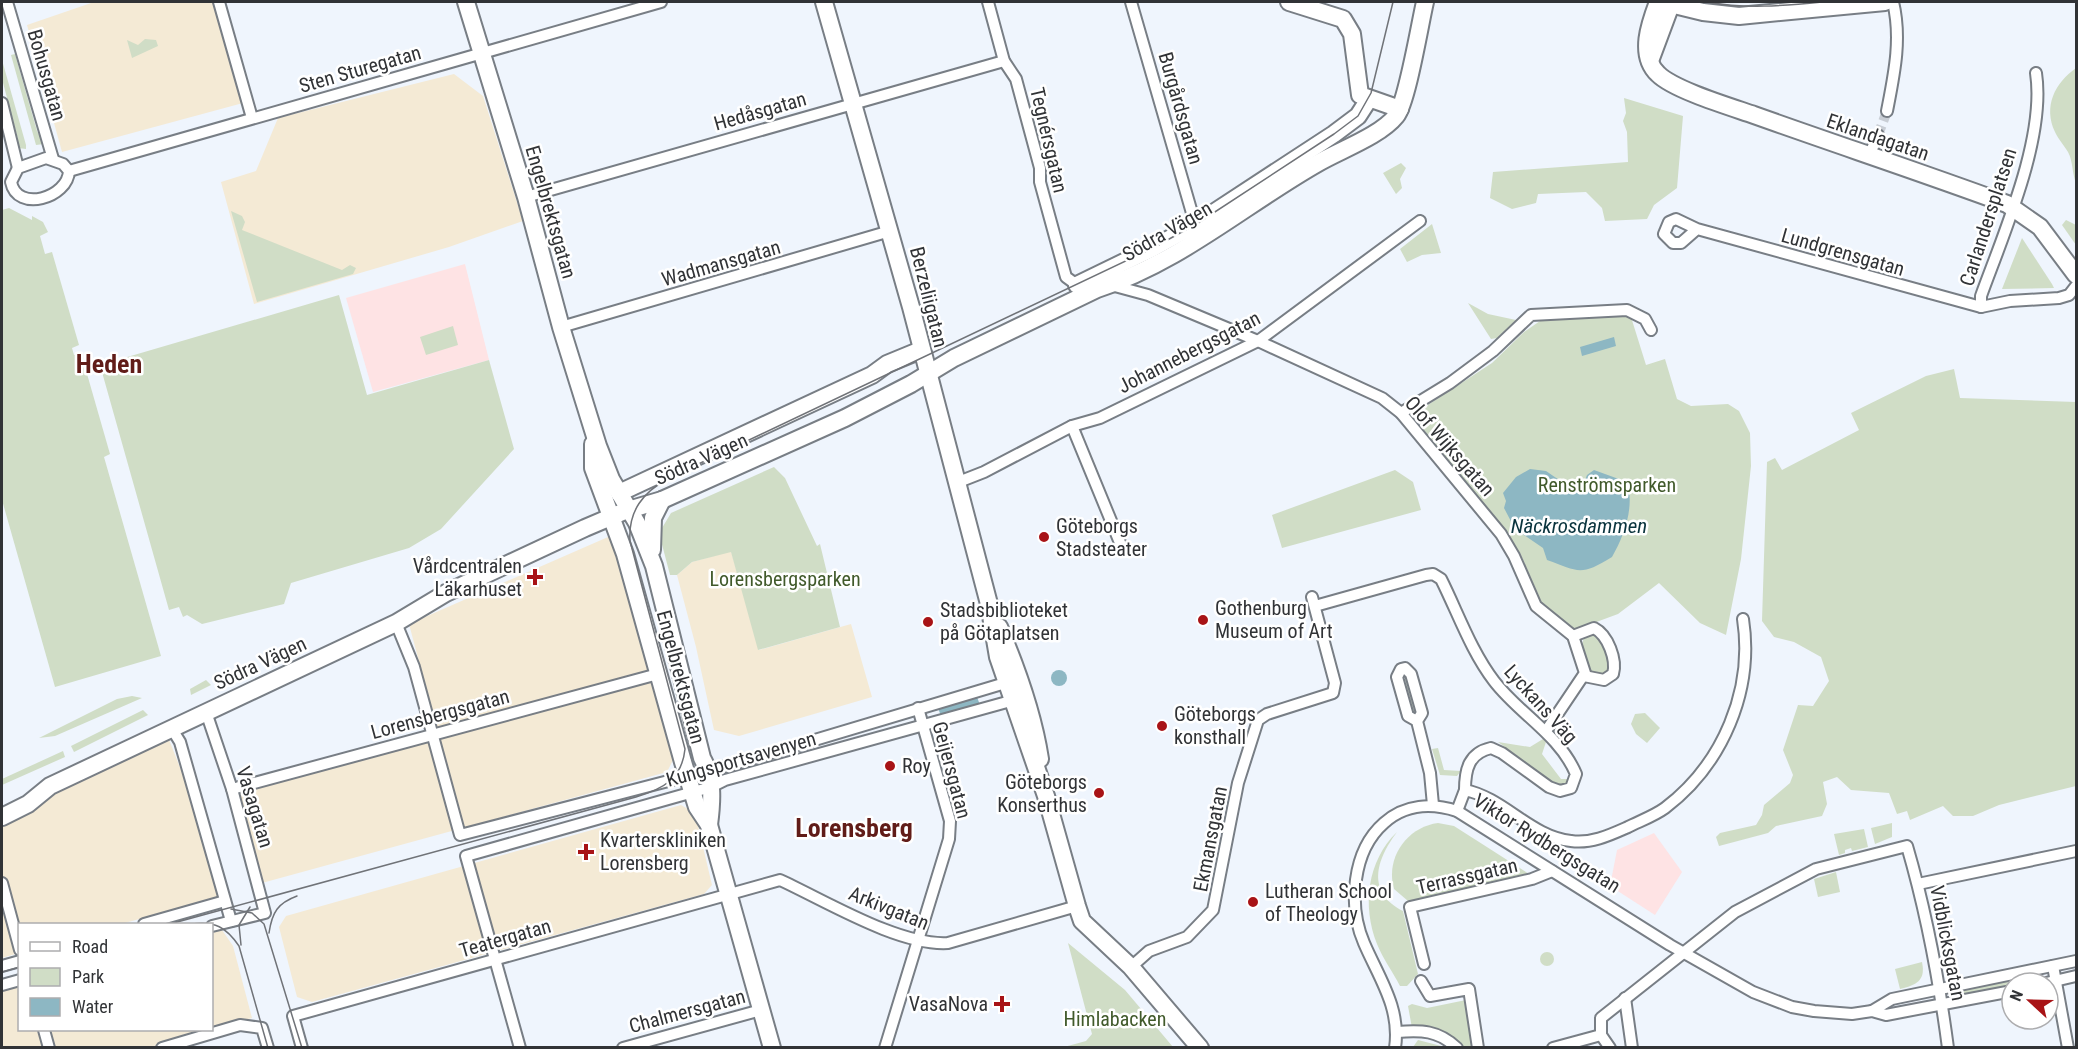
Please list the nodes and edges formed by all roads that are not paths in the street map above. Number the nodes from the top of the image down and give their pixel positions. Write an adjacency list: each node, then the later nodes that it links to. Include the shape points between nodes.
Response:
1 (7, 2): 24 (street, Bohusgatan)
2 (219, 2): 21 (street)
3 (466, 2): 13 (street, Engelbrektsgatan)
4 (661, 2): 13 (street, Sten Sturegatan)
5 (824, 2): 18 (street, Berzeliigatan)
6 (988, 2): 14 (street, Tegnérsgatan)
7 (1131, 2): 31 (street, Burgårdsgatan)
8 (1289, 2): 16 (street, via 1343,19 1352,34 1358,91)
9 (1425, 2): 19 (street)
10 (1666, 2): 11 (street, via 1740,16); 23 (street, Eklandagatan, via 1650,61 1658,74 1705,97)
11 (1885, 2)
12 (1893, 2): 20 (street, via 1898,40)
13 (482, 53): 21 (street, Sten Sturegatan); 28 (street, Engelbrektsgatan)
14 (1004, 61): 18 (street, Hedåsgatan); 36 (street, Tegnérsgatan, via 1016,79 1066,277)
15 (2036, 74): 29 (street, Carlandersplatsen, via 2035,121)
16 (1369, 99): 19 (street); 31 (street, Södra Vägen, via 1358,116 1334,134)
17 (2, 103): 25 (street)
18 (853, 104): 28 (street, Hedåsgatan); 33 (street, Berzeliigatan)
19 (1400, 109): 34 (street, Södra Vägen, via 1374,132)
20 (1887, 111)
21 (252, 118): 26 (street, Sten Sturegatan)
22 (1878, 135): 23 (street)
23 (1869, 156): 29 (street, Eklandagatan)
24 (53, 159): 25 (street, via 40,159); 26 (street)
25 (18, 168): 27 (street)
26 (69, 171): 27 (street, via 62,188 41,199 26,198)
27 (6, 188)
28 (526, 197): 41 (street, Engelbrektsgatan)
29 (2013, 207): 35 (street, Eklandagatan, via 2040,226); 40 (street, Carlandersplatsen, via 1981,296)
30 (1420, 221): 43 (street, Johannebergsgatan)
31 (1198, 223): 36 (street, Södra Vägen)
32 (1697, 229): 40 (street, Lundgrensgatan)
33 (890, 231): 41 (street, Wadmansgatan); 44 (street, Berzeliigatan)
34 (1144, 271): 37 (street, Södra Vägen); 39 (street, via 1140,281)
35 (2076, 275)
36 (1077, 285)
37 (1111, 285): 39 (street, Olof Wijksgatan); 45 (street, Södra Vägen)
38 (2076, 286): 40 (street, Carlandersplatsen, via 2069,295 2059,298)
39 (1148, 295): 43 (street, Olof Wijksgatan)
40 (1981, 307)
41 (561, 327): 48 (street, Engelbrektsgatan)
42 (1651, 330): 46 (street, via 1645,319 1627,310 1531,315 1493,351)
43 (1258, 341): 46 (street, Olof Wijksgatan, via 1382,398); 47 (street, Johannebergsgatan, via 1100,418)
44 (921, 350): 45 (street, Berzeliigatan); 50 (street, Södra Vägen)
45 (927, 374): 49 (street, Berzeliigatan); 51 (street, Södra Vägen, via 844,418)
46 (1401, 413): 58 (street, Olof Wijksgatan, via 1501,534 1536,606)
47 (1072, 426): 49 (street, Johannebergsgatan); 54 (street)
48 (594, 434): 50 (street, Engelbrektsgatan); 53 (street, Engelbrektsgatan, via 593,468)
49 (956, 483): 61 (street, Berzeliigatan, via 989,604 1010,653)
50 (619, 493): 52 (street, Engelbrektsgatan)
51 (662, 500): 52 (street, Södra Vägen); 55 (street, Engelbrektsgatan, via 654,513 651,532)
52 (630, 509): 53 (street, Södra Vägen); 55 (street, Engelbrektsgatan)
53 (612, 516): 57 (street, Södra Vägen, via 446,593); 59 (street, Engelbrektsgatan)
54 (1123, 550)
55 (654, 566): 71 (street, Engelbrektsgatan, via 702,758)
56 (1743, 619): 75 (street, via 1744,679 1730,724 1710,760 1664,809 1596,839 1573,842 1544,832 1486,795)
57 (396, 622): 64 (street, Södra Vägen); 70 (street, via 414,667)
58 (1573, 636): 60 (street); 60 (street, via 1594,628 1602,633 1615,665 1613,674 1604,681)
59 (658, 674): 70 (street, Lorensbergsgatan); 72 (street, Engelbrektsgatan)
60 (1584, 676): 69 (street)
61 (1012, 681): 62 (street); 63 (street, Kungsportsavenyen)
62 (1019, 703): 67 (street, Kungsportsavenyen); 87 (street, via 1036,733 1046,796)
63 (918, 708): 67 (street, Geijersgatan); 71 (street, Kungsportsavenyen)
64 (206, 712): 68 (street, Södra Vägen); 74 (street, Vasagatan)
65 (1267, 714): 69 (street, Lyckans Väg, via 1333,693 1335,682 1313,602 1437,575 1494,681); 100 (street, Ekmansgatan, via 1257,723 1246,753 1213,910 1187,937 1149,951)
66 (1417, 722): 77 (street, via 1430,772)
67 (922, 726): 73 (street, Kungsportsavenyen); 91 (street, Geijersgatan, via 950,821 949,839)
68 (172, 729): 79 (street, Södra Vägen, via 50,786 28,804); 86 (street, via 180,742)
69 (1546, 731): 75 (street, Lyckans Väg, via 1575,772 1571,788 1549,787 1493,748 1471,759)
70 (432, 735): 72 (street, Kungsportsavenyen, via 460,835); 74 (street, Lorensbergsgatan)
71 (709, 770): 72 (street, Kungsportsavenyen); 73 (street, Engelbrektsgatan)
72 (687, 775): 76 (street, Engelbrektsgatan)
73 (711, 787): 76 (street, Kungsportsavenyen); 80 (street, Engelbrektsgatan)
74 (232, 789): 88 (street, Vasagatan, via 265,913)
75 (1465, 790): 78 (street)
76 (693, 792): 80 (street, Engelbrektsgatan); 94 (street, Kungsportsavenyen, via 466,856)
77 (1433, 805): 78 (street, Viktor Rydbergsgatan); 115 (street, Viktor Rydbergsgatan, via 1400,813 1381,825 1365,848 1357,874 1360,930 1389,995)
78 (1457, 811): 82 (street, Viktor Rydbergsgatan)
79 (2, 817)
80 (709, 825): 85 (street, Engelbrektsgatan)
81 (2076, 851): 84 (street)
82 (1552, 871): 93 (street, Viktor Rydbergsgatan); 97 (street, Terrassgatan, via 1410,907)
83 (2, 883): 92 (street)
84 (1918, 884): 93 (street, Vidblicksgatan, via 1907,846 1803,875 1735,912); 107 (street, Vidblicksgatan)
85 (727, 893): 91 (street, Arkivgatan, via 780,880); 94 (street, Teatergatan); 111 (street, Engelbrektsgatan)
86 (225, 901): 88 (street); 89 (street)
87 (1077, 906): 91 (street, Arkivgatan, via 948,943); 100 (street, via 1082,921)
88 (231, 921): 90 (street)
89 (148, 923)
90 (213, 926)
91 (917, 941): 124 (street, Geijersgatan)
92 (18, 943)
93 (1682, 952): 109 (street); 112 (street, Viktor Rydbergsgatan, via 1753,992 1792,1007 1831,1013)
94 (496, 960): 120 (street, Teatergatan, via 293,1016); 121 (street)
95 (2076, 961): 99 (street, Viktor Rydbergsgatan)
96 (18, 962): 98 (street)
97 (1424, 964)
98 (2, 966)
99 (2053, 966): 101 (street); 107 (street, Viktor Rydbergsgatan)
100 (1131, 967): 125 (street)
101 (2052, 971)
102 (2076, 976): 103 (street)
103 (2060, 980)
104 (18, 981): 106 (street)
105 (1421, 981): 128 (street, via 1430,996 1469,989)
106 (2, 985)
107 (1939, 989): 110 (street, Vidblicksgatan); 112 (street, Viktor Rydbergsgatan, via 1892,999)
108 (2000, 994): 110 (street, Viktor Rydbergsgatan)
109 (1625, 998): 116 (street, via 1601,1018); 131 (street)
110 (1942, 1006): 112 (street, Viktor Rydbergsgatan, via 1887,1015); 132 (street, Vidblicksgatan)
111 (761, 1010): 122 (street, Chalmersgatan); 123 (street, Engelbrektsgatan)
112 (1872, 1011)
113 (2060, 1016): 133 (street)
114 (45, 1031): 117 (street)
115 (1397, 1032): 126 (street, Viktor Rydbergsgatan); 127 (street, via 1424,1030)
116 (1601, 1035): 129 (street); 130 (street)
117 (49, 1047)
118 (162, 1047): 119 (street, via 240,1025 262,1028)
119 (268, 1047)
120 (302, 1047)
121 (520, 1047)
122 (623, 1047)
123 (772, 1047)
124 (885, 1047)
125 (1200, 1047)
126 (1395, 1047)
127 (1457, 1047)
128 (1478, 1047)
129 (1553, 1047)
130 (1610, 1047)
131 (1632, 1047)
132 (1948, 1047)
133 (2068, 1047)

